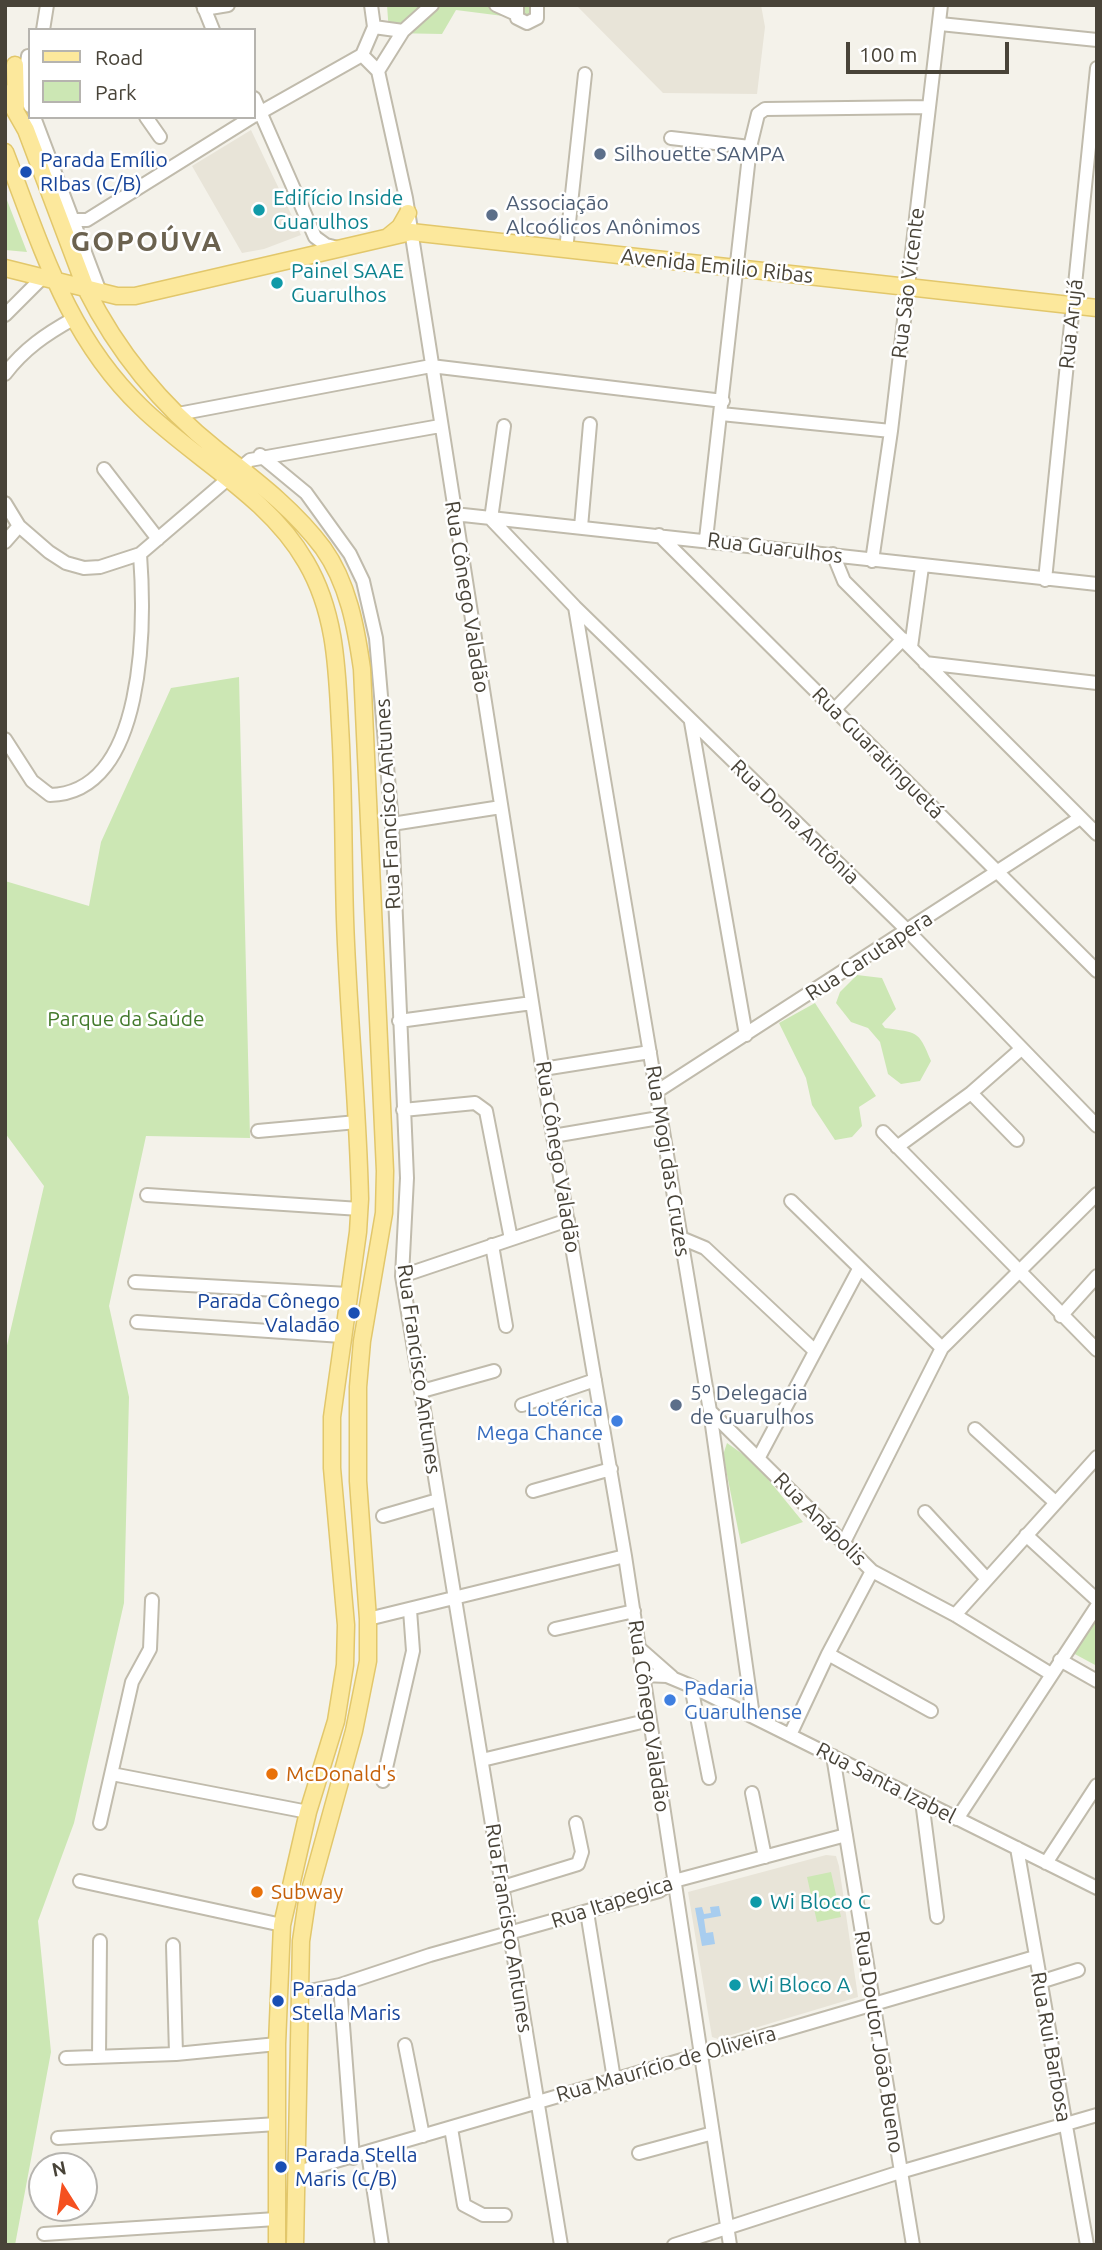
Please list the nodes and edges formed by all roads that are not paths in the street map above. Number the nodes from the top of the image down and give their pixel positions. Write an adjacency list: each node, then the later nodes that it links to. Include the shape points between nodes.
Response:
1 (47, 5): 12 (street)
2 (228, 5): 8 (street)
3 (371, 5): 11 (street)
4 (432, 5): 14 (street)
5 (496, 5): 9 (street)
6 (537, 5): 9 (street, via 538,14 531,22 523,22)
7 (942, 5): 10 (street, Rua São Vicente)
8 (203, 7): 13 (street)
9 (516, 10)
10 (940, 24): 15 (street); 22 (street, Rua São Vicente)
11 (374, 27): 14 (street); 16 (street)
12 (43, 28)
13 (213, 28)
14 (403, 31): 19 (street)
15 (1097, 40)
16 (362, 55): 19 (street); 24 (street)
17 (19, 61): 23 (main road)
18 (1097, 68): 28 (street, Rua Arujá)
19 (378, 71): 33 (street, Rua Cônego Valadão)
20 (585, 74): 39 (street)
21 (5, 93): 23 (main road)
22 (929, 107): 31 (street, via 765,109 758,114); 44 (street, Rua São Vicente)
23 (23, 109): 45 (main road)
24 (256, 115): 35 (street)
25 (35, 119): 34 (street)
26 (147, 119): 29 (street)
27 (250, 119): 34 (street, via 88,220)
28 (1094, 134): 46 (street, Rua Arujá)
29 (160, 137)
30 (671, 138): 31 (street)
31 (750, 147): 42 (street)
32 (5, 152): 43 (main road)
33 (408, 213): 36 (street, Rua Cônego Valadão); 37 (main road)
34 (73, 220): 45 (street)
35 (311, 230): 38 (street, via 326,246); 40 (street, via 307,248)
36 (411, 232): 37 (main road, Avenida Emilio Ribas); 39 (main road, Avenida Emilio Ribas); 50 (street, Rua Cônego Valadão)
37 (387, 238): 38 (main road, Avenida Emilio Ribas)
38 (348, 247): 40 (main road, Avenida Emilio Ribas)
39 (566, 250): 42 (main road, Avenida Emilio Ribas)
40 (287, 260): 45 (main road, Avenida Emilio Ribas, via 135,296)
41 (5, 268): 43 (main road, Avenida Emilio Ribas)
42 (735, 270): 44 (main road, Avenida Emilio Ribas); 52 (street)
43 (48, 277): 45 (main road, Avenida Emilio Ribas); 48 (street); 49 (main road)
44 (907, 285): 46 (main road, Avenida Emilio Ribas); 57 (street, Rua São Vicente)
45 (93, 291): 53 (main road, via 102,319 146,383)
46 (1073, 306): 47 (main road, Avenida Emilio Ribas); 77 (street, Rua Arujá)
47 (1097, 308)
48 (5, 315)
49 (73, 319): 51 (street, via 19,355); 63 (main road, via 129,395)
50 (431, 366): 52 (street); 53 (street); 55 (street, Rua Cônego Valadão)
51 (5, 374)
52 (722, 407): 57 (street); 71 (street)
53 (178, 414): 60 (main road)
54 (590, 424): 68 (street)
55 (440, 426): 58 (street); 65 (street, Rua Cônego Valadão)
56 (503, 426): 66 (street)
57 (891, 431): 75 (street, Rua São Vicente)
58 (282, 452): 59 (street); 62 (street)
59 (260, 455): 60 (street); 62 (street, Rua Francisco Antunes)
60 (239, 466): 63 (street); 95 (main road, via 274,494 323,549 341,583 356,629 362,669)
61 (104, 469): 70 (street)
62 (281, 472): 89 (street, Rua Francisco Antunes, via 326,517 363,581 379,661)
63 (227, 480): 70 (street); 96 (main road, via 272,518 301,555 331,625 344,793)
64 (5, 503): 67 (street)
65 (454, 514): 66 (street, Rua Guarulhos); 87 (street, Rua Cônego Valadão)
66 (491, 519): 68 (street, Rua Guarulhos); 79 (street, Rua Dona Antônia)
67 (19, 526): 72 (street); 73 (street, via 66,563 84,568)
68 (581, 527): 69 (street, Rua Guarulhos)
69 (659, 535): 71 (street, Rua Guarulhos); 84 (street, Rua Guaratinguetá)
70 (158, 539): 73 (street)
71 (706, 540): 74 (street, Rua Guarulhos)
72 (5, 542)
73 (140, 554): 86 (street, via 140,659 125,725 110,758 78,790 50,796 32,781)
74 (833, 554): 75 (street, Rua Guarulhos); 80 (street, via 844,581)
75 (872, 561): 76 (street, Rua Guarulhos)
76 (922, 567): 77 (street, Rua Guarulhos); 80 (street)
77 (1045, 580): 78 (street, Rua Guarulhos)
78 (1097, 584)
79 (575, 607): 85 (street, Rua Dona Antônia); 100 (street, Rua Mogi das Cruzes)
80 (907, 643): 81 (street); 84 (street)
81 (925, 663): 82 (street); 88 (street)
82 (1090, 682): 83 (street)
83 (1097, 694)
84 (834, 710): 91 (street, Rua Guaratinguetá)
85 (691, 722): 92 (street, Rua Dona Antônia); 98 (street)
86 (5, 739)
87 (501, 807): 89 (street); 94 (street, Rua Cônego Valadão)
88 (1080, 818): 90 (street); 91 (street, Rua Carutapera)
89 (391, 824): 97 (street, Rua Francisco Antunes)
90 (1097, 834)
91 (998, 873): 92 (street, Rua Carutapera); 93 (street, Rua Guaratinguetá)
92 (908, 931): 98 (street, Rua Carutapera); 99 (street, Rua Dona Antônia)
93 (1097, 971)
94 (532, 1003): 97 (street); 101 (street, Rua Cônego Valadão)
95 (379, 1019): 96 (main road); 160 (main road, via 385,1200 361,1349 357,1416)
96 (351, 1021): 106 (main road)
97 (399, 1021): 104 (street, Rua Francisco Antunes)
98 (746, 1035): 102 (street, Rua Carutapera)
99 (1020, 1050): 103 (street); 107 (street, Rua Dona Antônia)
100 (650, 1052): 101 (street); 102 (street, Rua Mogi das Cruzes)
101 (543, 1069): 110 (street, Rua Cônego Valadão)
102 (656, 1092): 105 (street, Rua Mogi das Cruzes)
103 (971, 1093): 111 (street); 112 (street)
104 (403, 1110): 119 (street, via 475,1103 488,1115); 123 (street, Rua Francisco Antunes, via 407,1178)
105 (659, 1118): 110 (street); 118 (street, Rua Mogi das Cruzes)
106 (357, 1122): 108 (street); 116 (main road)
107 (1097, 1126)
108 (258, 1131)
109 (883, 1132): 112 (street)
110 (553, 1136): 117 (street, Rua Cônego Valadão)
111 (1017, 1140)
112 (897, 1147): 122 (street)
113 (1097, 1194): 122 (street)
114 (147, 1195): 116 (street)
115 (790, 1200): 121 (street)
116 (360, 1209): 126 (main road)
117 (568, 1220): 119 (street); 135 (street, Rua Cônego Valadão)
118 (681, 1238): 133 (street, via 705,1248); 138 (street, Rua Mogi das Cruzes)
119 (511, 1239): 120 (street)
120 (492, 1245): 123 (street); 129 (street)
121 (859, 1269): 131 (street); 133 (street)
122 (1017, 1271): 127 (street); 131 (street)
123 (402, 1276): 136 (street, Rua Francisco Antunes)
124 (1097, 1276): 127 (street)
125 (135, 1282): 126 (street)
126 (348, 1294): 130 (main road)
127 (1061, 1316): 132 (street)
128 (137, 1322): 130 (street)
129 (506, 1326)
130 (342, 1336): 182 (main road, via 332,1444 345,1665 336,1721)
131 (942, 1348): 149 (street)
132 (1097, 1350)
133 (815, 1351): 140 (street)
134 (494, 1371): 136 (street)
135 (595, 1380): 137 (street); 142 (street, Rua Cônego Valadão)
136 (422, 1391): 144 (street, Rua Francisco Antunes)
137 (522, 1405)
138 (710, 1411): 140 (street, Rua Anápolis); 171 (street, Rua Mogi das Cruzes)
139 (975, 1429): 145 (street)
140 (759, 1457): 149 (street, Rua Anápolis)
141 (1097, 1457): 145 (street)
142 (611, 1469): 143 (street); 150 (street, Rua Cônego Valadão)
143 (533, 1491)
144 (438, 1500): 147 (street); 153 (street, Rua Francisco Antunes)
145 (1055, 1502): 148 (street)
146 (925, 1513): 152 (street)
147 (383, 1516)
148 (1026, 1535): 152 (street); 155 (street)
149 (843, 1544): 151 (street, Rua Anápolis)
150 (625, 1556): 153 (street); 158 (street, Rua Cônego Valadão)
151 (872, 1571): 159 (street, Rua Anápolis); 163 (street)
152 (986, 1578): 159 (street)
153 (456, 1597): 157 (street); 175 (street, Rua Francisco Antunes)
154 (152, 1600): 176 (street, via 149,1649 132,1682)
155 (1097, 1600)
156 (1097, 1606): 164 (street)
157 (410, 1609): 160 (street); 178 (street, via 413,1651)
158 (634, 1611): 161 (street); 162 (street, Rua Cônego Valadão)
159 (956, 1615): 165 (street, Rua Anápolis)
160 (368, 1619): 204 (main road, via 363,1693 307,1901)
161 (555, 1629)
162 (639, 1648): 166 (street, Rua Cônego Valadão); 167 (street, Rua Santa Izabel)
163 (828, 1654): 170 (street); 173 (street)
164 (1060, 1660): 165 (street); 168 (street)
165 (1051, 1674): 183 (street)
166 (643, 1675): 167 (street, Rua Santa Izabel); 172 (street, Rua Cônego Valadão)
167 (675, 1679): 169 (street, Rua Santa Izabel)
168 (1097, 1681)
169 (691, 1686): 171 (street, Rua Santa Izabel); 177 (street)
170 (931, 1712)
171 (753, 1716): 173 (street, Rua Santa Izabel)
172 (650, 1720): 175 (street); 191 (street, Rua Cônego Valadão)
173 (790, 1735): 174 (street, Rua Santa Izabel)
174 (833, 1756): 181 (street, Rua Santa Izabel); 186 (street, Rua Doutor João Bueno)
175 (482, 1760): 192 (street, Rua Francisco Antunes)
176 (112, 1774): 182 (street); 184 (street)
177 (709, 1779)
178 (383, 1781)
179 (1097, 1784): 189 (street)
180 (752, 1793): 188 (street)
181 (922, 1801): 183 (street, Rua Santa Izabel); 195 (street)
182 (307, 1812): 196 (main road)
183 (957, 1819): 187 (street, Rua Santa Izabel)
184 (100, 1823)
185 (576, 1823): 192 (street, via 582,1852 578,1864)
186 (846, 1835): 188 (street, Rua Itapegica); 205 (street, Rua Doutor João Bueno)
187 (1017, 1848): 189 (street, Rua Santa Izabel); 200 (street, Rua Rui Barbosa)
188 (765, 1857): 191 (street, Rua Itapegica)
189 (1046, 1863): 193 (street, Rua Santa Izabel)
190 (80, 1881): 196 (street)
191 (674, 1881): 194 (street, Rua Itapegica, via 659,1891); 208 (street, Rua Cônego Valadão)
192 (503, 1887): 197 (street, Rua Francisco Antunes)
193 (1097, 1888)
194 (587, 1912): 197 (street, Rua Itapegica); 212 (street)
195 (937, 1917)
196 (282, 1925): 206 (main road)
197 (512, 1933): 203 (street, Rua Itapegica); 213 (street, Rua Francisco Antunes)
198 (100, 1941): 210 (street)
199 (173, 1945): 209 (street)
200 (1035, 1957): 202 (street, Rua Rui Barbosa); 205 (street, Rua Maurício de Oliveira)
201 (1078, 1970): 202 (street)
202 (1040, 1982): 216 (street, Rua Rui Barbosa)
203 (340, 1985): 204 (street, Rua Itapegica); 223 (street)
204 (299, 1993): 224 (main road)
205 (872, 2004): 208 (street, Rua Maurício de Oliveira); 225 (street, Rua Doutor João Bueno)
206 (277, 2044): 209 (street); 215 (main road)
207 (405, 2045): 219 (street)
208 (701, 2052): 212 (street, Rua Maurício de Oliveira); 218 (street, Rua Cônego Valadão)
209 (176, 2054): 210 (street)
210 (100, 2057): 211 (street)
211 (66, 2058)
212 (614, 2079): 213 (street, Rua Maurício de Oliveira)
213 (537, 2102): 217 (street, Rua Maurício de Oliveira); 233 (street, Rua Francisco Antunes)
214 (1097, 2115): 216 (street)
215 (277, 2124): 220 (street); 227 (main road)
216 (1065, 2125): 225 (street); 237 (street, Rua Rui Barbosa)
217 (451, 2128): 219 (street, Rua Maurício de Oliveira); 226 (street, via 464,2205 483,2215)
218 (713, 2133): 222 (street); 228 (street, Rua Cônego Valadão)
219 (423, 2136): 221 (street, Rua Maurício de Oliveira)
220 (58, 2138)
221 (368, 2153): 223 (street, Rua Maurício de Oliveira); 232 (street)
222 (639, 2153)
223 (352, 2158): 224 (street, Rua Maurício de Oliveira)
224 (298, 2172): 231 (main road)
225 (900, 2172): 228 (street); 236 (street, Rua Doutor João Bueno)
226 (505, 2215)
227 (276, 2219): 229 (street); 230 (main road)
228 (728, 2227): 234 (street); 235 (street, Rua Cônego Valadão)
229 (44, 2234)
230 (277, 2245)
231 (295, 2245)
232 (382, 2245)
233 (561, 2245)
234 (674, 2245)
235 (730, 2245)
236 (913, 2245)
237 (1087, 2245)

